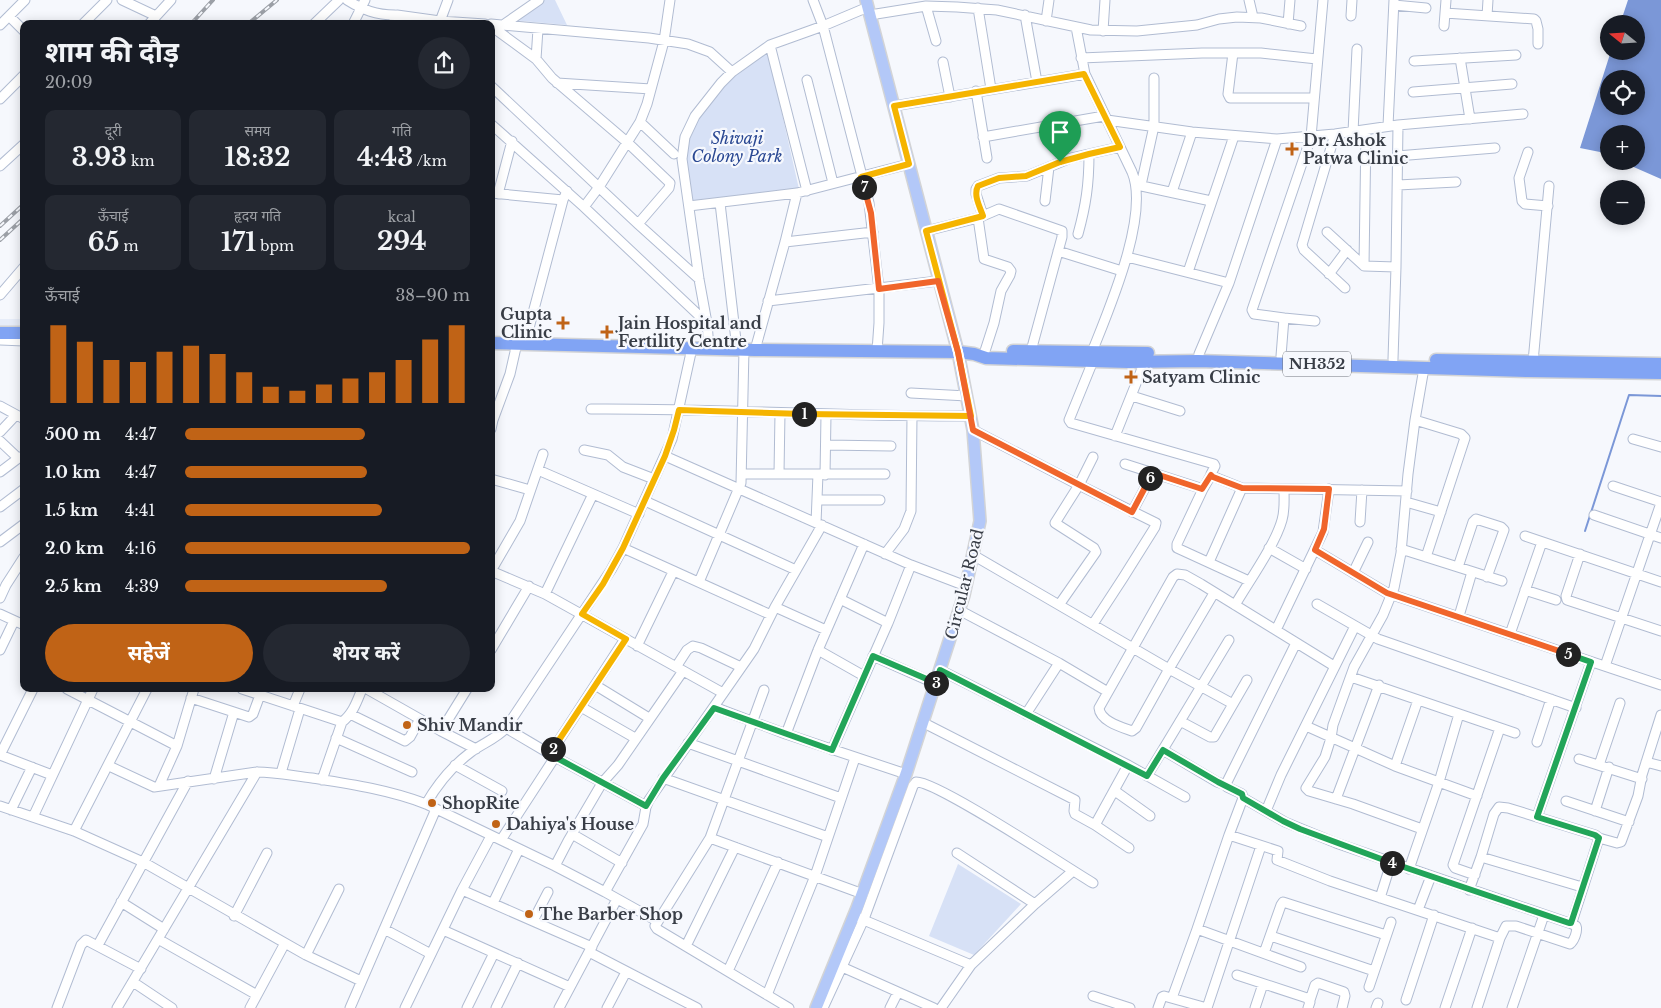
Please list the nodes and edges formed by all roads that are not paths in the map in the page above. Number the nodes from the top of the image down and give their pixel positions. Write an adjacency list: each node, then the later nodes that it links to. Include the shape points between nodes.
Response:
1 (24, 0): 30 (street)
2 (107, 0): 35 (street)
3 (122, 0): 31 (street)
4 (171, 0): 31 (street)
5 (340, 0): 37 (street)
6 (347, 0): 22 (street)
7 (448, 0): 40 (street)
8 (539, 0): 45 (street)
9 (670, 0): 54 (street)
10 (813, 0): 46 (street)
11 (998, 0): 27 (street)
12 (1049, 0): 41 (street)
13 (1105, 0): 53 (street)
14 (1249, 0): 34 (street)
15 (1290, 0): 42 (street)
16 (1322, 0): 64 (street)
17 (1352, 0): 32 (street)
18 (1446, 0): 28 (street)
19 (1488, 0): 33 (street)
20 (950, 3): 24 (street); 25 (street)
21 (1394, 3): 26 (street); 91 (street)
22 (363, 4): 38 (street); 39 (street, via 376,14)
23 (865, 6): 24 (street); 46 (street); 84 (main road, Circular Road)
24 (926, 6): 55 (street)
25 (978, 8): 27 (street); 77 (street)
26 (1426, 8)
27 (998, 10): 29 (street)
28 (1445, 13): 33 (street); 48 (street)
29 (1025, 15): 41 (street); 72 (street)
30 (9, 16): 43 (street); 49 (street)
31 (156, 16): 36 (street)
32 (1351, 16)
33 (1487, 16): 56 (street, via 1536,21)
34 (1253, 17): 42 (street); 53 (street, via 1167,28)
35 (87, 20)
36 (152, 20)
37 (318, 20)
38 (355, 20)
39 (394, 20)
40 (441, 20)
41 (1046, 21): 50 (street)
42 (1288, 24): 47 (street)
43 (0, 25)
44 (495, 25): 45 (street)
45 (503, 25): 52 (street)
46 (823, 26): 57 (street); 114 (street)
47 (1301, 26)
48 (1444, 26)
49 (20, 27)
50 (1076, 27): 53 (street); 61 (street)
51 (495, 28): 63 (street)
52 (538, 29): 54 (street); 63 (street)
53 (1103, 31)
54 (664, 40): 67 (street, via 707,50); 76 (street)
55 (936, 42)
56 (1538, 44)
57 (770, 45): 67 (street); 122 (street)
58 (1356, 49): 95 (street)
59 (1232, 53): 61 (street); 64 (street); 82 (street, via 1230,98)
60 (1516, 55): 62 (street)
61 (1081, 58): 68 (street)
62 (1460, 58): 65 (street); 75 (street)
63 (536, 59): 73 (street)
64 (1317, 59): 82 (street)
65 (1414, 61)
66 (944, 62): 81 (street)
67 (732, 72): 130 (street, via 695,116 685,137 682,159)
68 (1084, 74): 72 (street); 86 (street)
69 (1154, 78): 90 (street)
70 (20, 79): 83 (street)
71 (807, 80): 116 (street)
72 (1037, 82): 77 (street)
73 (557, 83): 76 (street); 102 (street)
74 (1512, 84): 75 (street)
75 (1465, 87): 80 (street); 87 (street)
76 (651, 88): 88 (street)
77 (991, 89): 79 (street)
78 (495, 90): 120 (street)
79 (976, 91): 81 (street); 98 (street)
80 (1414, 92)
81 (950, 97): 84 (street)
82 (1314, 98): 99 (street)
83 (0, 99)
84 (894, 106): 111 (main road, Circular Road)
85 (1523, 114): 87 (street)
86 (1105, 118): 90 (street); 98 (street); 103 (street)
87 (1470, 119): 89 (street)
88 (640, 122): 102 (street); 107 (street)
89 (1398, 125): 91 (street); 109 (street)
90 (1154, 126): 94 (street); 117 (street)
91 (1388, 126): 93 (street)
92 (495, 127): 101 (street)
93 (1366, 130): 95 (street); 143 (street)
94 (1192, 132): 97 (street); 123 (street)
95 (1352, 132): 96 (street)
96 (1334, 134): 99 (street); 148 (street, via 1302,245)
97 (1234, 136): 100 (street); 127 (street)
98 (984, 137): 110 (street)
99 (1311, 137): 100 (street); 156 (street, via 1252,310 1254,314)
100 (1277, 139): 151 (street)
101 (512, 141): 121 (street); 124 (street)
102 (628, 143): 120 (street); 134 (street, via 670,185)
103 (1120, 147): 108 (street); 117 (street)
104 (20, 148): 112 (street)
105 (1495, 148): 109 (street)
106 (1528, 152): 131 (street, via 1519,178 1522,202)
107 (674, 154)
108 (1089, 154): 113 (street); 138 (street, via 1086,206)
109 (1397, 156): 118 (street)
110 (987, 158)
111 (909, 164): 114 (street); 135 (main road, Circular Road)
112 (0, 166)
113 (1049, 167): 128 (street); 133 (street, via 1026,176 999,178 978,186 976,194)
114 (861, 177): 116 (street); 136 (street)
115 (1456, 182): 118 (street)
116 (833, 184): 122 (street)
117 (1139, 185): 123 (street); 142 (street)
118 (1398, 185): 144 (street)
119 (1550, 186): 131 (street)
120 (599, 187): 132 (street); 134 (street)
121 (567, 191): 126 (street); 132 (street)
122 (807, 191): 125 (street)
123 (1172, 192): 127 (street)
124 (495, 194): 126 (street)
125 (797, 194): 129 (street); 139 (street)
126 (563, 200): 166 (street)
127 (1211, 200): 147 (street)
128 (1045, 202)
129 (720, 203): 130 (street); 169 (street)
130 (689, 206): 149 (street)
131 (1548, 206): 180 (street)
132 (584, 207): 158 (street)
133 (980, 217): 135 (street); 141 (street, via 1002,209 1059,230 1062,236); 173 (street, via 984,259 1011,271 1000,293 994,323)
134 (638, 224): 149 (street)
135 (926, 231): 150 (main road, Circular Road)
136 (873, 232): 139 (street); 153 (street)
137 (1327, 232): 140 (street)
138 (1078, 234)
139 (785, 242): 155 (street)
140 (1347, 250): 143 (street); 148 (street)
141 (1058, 251): 145 (street); 170 (street)
142 (1126, 257): 145 (street); 147 (street)
143 (1364, 266): 144 (street)
144 (1396, 267): 177 (street)
145 (1122, 271): 175 (street)
146 (20, 272): 154 (street)
147 (1188, 272): 151 (street)
148 (1329, 274): 152 (street)
149 (699, 279): 158 (street)
150 (938, 281): 153 (street); 172 (main road, Circular Road)
151 (1229, 283): 176 (street)
152 (1345, 288)
153 (879, 289): 155 (street); 171 (street)
154 (0, 295)
155 (768, 301): 169 (street)
156 (1284, 318): 157 (street); 174 (street)
157 (1315, 321)
158 (707, 323): 168 (street)
159 (0, 327): 160 (street)
160 (20, 327)
161 (0, 333): 162 (highway)
162 (20, 333)
163 (0, 340): 164 (street)
164 (20, 341)
165 (495, 343): 166 (highway, NH352)
166 (522, 343): 167 (highway, NH352); 187 (street)
167 (692, 348): 168 (highway, NH352); 189 (street)
168 (709, 348): 169 (highway, NH352)
169 (745, 349): 171 (highway, NH352); 191 (street)
170 (1031, 350): 173 (highway, NH352); 175 (highway, NH352)
171 (877, 351): 172 (highway, NH352)
172 (958, 352): 173 (highway, NH352); 184 (main road, Circular Road)
173 (979, 352): 175 (highway, NH352, via 986,358)
174 (1281, 356): 176 (highway, NH352); 177 (highway, NH352)
175 (1093, 357): 176 (highway, NH352); 178 (highway, NH352); 200 (street, via 1069,422)
176 (1199, 358): 178 (highway, NH352); 181 (highway, NH352)
177 (1393, 359): 180 (highway, NH352)
178 (1145, 362): 185 (street)
179 (1661, 364): 180 (highway, NH352)
180 (1529, 365): 181 (highway, NH352); 182 (highway, NH352)
181 (1424, 368): 197 (street)
182 (1661, 374)
183 (911, 393): 184 (street)
184 (968, 396): 195 (main road, Circular Road)
185 (1132, 396): 190 (street); 200 (street)
186 (0, 406): 196 (street)
187 (495, 408)
188 (591, 409): 189 (street)
189 (679, 410): 191 (street); 209 (street)
190 (1180, 410)
191 (742, 412): 192 (street); 216 (street)
192 (780, 413): 193 (street); 217 (street)
193 (826, 415): 194 (street); 203 (street)
194 (912, 416): 195 (street); 260 (street, via 911,511 904,529)
195 (971, 416): 198 (main road, Circular Road)
196 (20, 417): 199 (street)
197 (1415, 420): 232 (street); 242 (street, via 1465,438)
198 (973, 430): 223 (street); 262 (main road, Circular Road, via 980,512)
199 (0, 432)
200 (1115, 436): 220 (street, via 1214,464)
201 (1633, 439): 205 (street)
202 (0, 441): 208 (street)
203 (826, 445): 204 (street); 218 (street)
204 (891, 446)
205 (1661, 447)
206 (584, 450): 222 (street, via 608,455 623,467)
207 (543, 454): 213 (street)
208 (20, 456)
209 (665, 456): 222 (street); 230 (street)
210 (20, 458): 214 (street)
211 (1093, 458): 223 (street)
212 (1125, 464): 215 (street)
213 (538, 470): 229 (street); 234 (street)
214 (0, 472)
215 (1153, 473): 227 (street); 241 (street)
216 (742, 474): 217 (street); 230 (street)
217 (780, 474): 218 (street)
218 (821, 474): 219 (street); 235 (street)
219 (885, 474)
220 (1211, 475): 225 (street); 227 (street)
221 (495, 480): 229 (street)
222 (654, 480): 237 (street)
223 (1079, 485): 241 (street); 291 (street, via 1055,524 1096,551)
224 (1613, 486): 239 (street)
225 (1242, 488): 226 (street); 264 (street)
226 (1284, 488): 228 (street); 257 (street, via 1282,520)
227 (1202, 489): 264 (street, via 1177,547)
228 (1329, 489): 231 (street); 259 (street, via 1324,529)
229 (530, 490): 265 (street, via 516,529)
230 (740, 490): 246 (street); 249 (street)
231 (1362, 490): 232 (street); 245 (street)
232 (1407, 491): 238 (street)
233 (20, 492): 240 (street)
234 (593, 494): 243 (street); 285 (street)
235 (817, 500): 236 (street); 246 (street)
236 (880, 500)
237 (645, 501): 243 (street); 249 (street)
238 (1406, 502): 242 (street); 258 (street)
239 (1661, 502): 248 (street)
240 (0, 507)
241 (1132, 512): 302 (street, via 1156,525)
242 (1441, 512): 263 (street)
243 (639, 514): 256 (street)
244 (1594, 515): 248 (street)
245 (1360, 522)
246 (819, 524): 255 (street); 269 (street)
247 (20, 527): 252 (street)
248 (1650, 534): 251 (street); 275 (street)
249 (719, 535): 269 (street); 279 (street)
250 (1525, 536): 254 (street)
251 (1661, 538)
252 (0, 542)
253 (1368, 542): 274 (street)
254 (1542, 542): 261 (street); 283 (street)
255 (864, 544): 260 (street); 288 (street)
256 (623, 548): 271 (street); 296 (street)
257 (1269, 548): 268 (street); 277 (street)
258 (1401, 549): 263 (street); 286 (street)
259 (1315, 550): 268 (street); 274 (street)
260 (885, 554): 266 (street)
261 (1580, 554): 275 (street); 298 (street, via 1566,599)
262 (974, 555): 282 (main road, Circular Road); 291 (street)
263 (1426, 557): 267 (street)
264 (1209, 562): 277 (street)
265 (495, 564)
266 (911, 565): 282 (street); 301 (street)
267 (1458, 567): 272 (street); 276 (street, via 1472,522 1476,519 1504,530)
268 (1306, 569): 305 (street)
269 (796, 570): 294 (street)
270 (20, 572): 287 (street, via 6,585)
271 (674, 572): 279 (street); 313 (street)
272 (1472, 572): 276 (street); 297 (street)
273 (495, 573): 281 (street)
274 (1353, 573): 286 (street)
275 (1636, 574): 280 (street); 298 (street)
276 (1487, 577): 278 (street)
277 (1250, 581): 292 (street)
278 (1502, 581)
279 (699, 582): 294 (street)
280 (1661, 582)
281 (529, 586): 285 (street); 309 (street)
282 (966, 586): 293 (main road, Circular Road)
283 (1525, 590): 289 (street); 307 (street)
284 (1214, 593): 292 (street); 314 (street, via 1185,575 1175,575); 324 (street)
285 (545, 594): 296 (street)
286 (1392, 594): 297 (street); 308 (street)
287 (0, 598)
288 (840, 599): 301 (street); 304 (street)
289 (1556, 600)
290 (1317, 604): 303 (street)
291 (1060, 605): 302 (street)
292 (1235, 605): 305 (street)
293 (959, 610): 319 (street); 325 (main road, Circular Road)
294 (773, 611): 304 (street); 322 (street)
295 (0, 614): 299 (street)
296 (582, 614): 310 (street); 370 (street)
297 (1459, 616): 307 (street)
298 (1621, 618): 306 (street); 321 (street)
299 (14, 621): 300 (street); 315 (street)
300 (20, 623)
301 (888, 623): 317 (street)
302 (1093, 624): 314 (street)
303 (1355, 626): 308 (street); 320 (street)
304 (826, 630): 316 (street)
305 (1276, 630): 312 (street)
306 (1661, 631)
307 (1510, 634): 318 (street)
308 (1371, 636): 327 (street); 349 (street)
309 (495, 638)
310 (626, 639): 313 (street); 331 (street)
311 (1229, 640): 333 (street)
312 (1296, 643): 320 (street); 413 (street)
313 (637, 646): 323 (street)
314 (1133, 648): 324 (street); 344 (street)
315 (0, 650)
316 (818, 650): 326 (street); 374 (street)
317 (873, 656): 326 (street); 329 (street)
318 (1591, 662): 321 (street); 356 (street)
319 (1059, 663): 344 (street); 359 (street)
320 (1334, 666): 369 (street)
321 (1605, 666): 330 (street)
322 (741, 667): 323 (street, via 693,646 687,650); 346 (street)
323 (680, 669): 346 (street); 362 (street)
324 (1169, 669): 333 (street); 344 (street, via 1133,730 1100,713 1099,708)
325 (940, 670): 329 (main road, Circular Road); 359 (street)
326 (864, 676): 384 (street)
327 (1351, 677): 332 (street); 378 (street)
328 (1247, 680): 352 (street)
329 (936, 684): 368 (main road, Circular Road)
330 (1661, 685)
331 (595, 686): 354 (street); 362 (street)
332 (1379, 686): 350 (street); 382 (street)
333 (1200, 687): 352 (street); 364 (street)
334 (764, 690): 367 (street)
335 (32, 692): 386 (street)
336 (73, 692): 348 (street)
337 (92, 692): 348 (street)
338 (146, 692): 365 (street)
339 (251, 692): 347 (street)
340 (300, 692): 353 (street)
341 (361, 692): 358 (street)
342 (372, 692): 363 (street)
343 (465, 692): 372 (street)
344 (1108, 692)
345 (193, 693): 357 (street); 381 (street)
346 (723, 693): 355 (street)
347 (260, 695): 353 (street); 357 (street, via 251,716)
348 (88, 699): 365 (street); 404 (street)
349 (1551, 699): 356 (street); 379 (street)
350 (1418, 700): 360 (street); 396 (street)
351 (1620, 703): 394 (street)
352 (1233, 704): 364 (street, via 1213,737)
353 (297, 707): 366 (street); 402 (street)
354 (581, 707): 377 (street); 387 (street)
355 (714, 708): 367 (street); 380 (street)
356 (1576, 708): 433 (street)
357 (234, 712): 408 (street)
358 (350, 714): 363 (street, via 405,741); 366 (street)
359 (1026, 714): 393 (street)
360 (1459, 714): 371 (street); 411 (street)
361 (1661, 715): 375 (street)
362 (649, 718): 377 (street)
363 (420, 719): 372 (street)
364 (1180, 721): 385 (street)
365 (131, 722): 381 (street); 395 (street)
366 (342, 722): 376 (street)
367 (753, 722): 374 (street); 390 (street)
368 (922, 722): 403 (main road, Circular Road); 435 (street, via 1075,800 1074,812)
369 (1306, 726): 378 (street); 429 (street)
370 (506, 728): 383 (street); 387 (street)
371 (1500, 728): 373 (street); 417 (street)
372 (441, 731): 383 (street)
373 (1515, 733)
374 (786, 734): 384 (street)
375 (1658, 736): 391 (street)
376 (336, 738): 401 (street); 409 (street)
377 (635, 738): 412 (street)
378 (1331, 738): 382 (street); 421 (street, via 1323,762 1306,789)
379 (1537, 742)
380 (688, 743): 390 (street); 406 (street)
381 (177, 746): 414 (street)
382 (1354, 748): 396 (street); 421 (street)
383 (476, 749): 392 (street)
384 (832, 750): 388 (street)
385 (1163, 750): 405 (street); 413 (street)
386 (0, 755): 398 (street)
387 (552, 756): 412 (street); 444 (street)
388 (855, 758): 403 (street); 419 (street)
389 (1579, 760): 394 (street)
390 (738, 762): 419 (street); 422 (street)
391 (1646, 762): 397 (street); 407 (street)
392 (455, 765): 415 (street); 424 (street)
393 (1128, 765): 405 (street); 416 (street)
394 (1599, 765): 399 (street)
395 (109, 766): 414 (street, via 149,785); 437 (street)
396 (1395, 766): 411 (street)
397 (1661, 766)
398 (32, 767): 404 (street); 428 (street)
399 (1609, 768): 407 (street); 430 (street)
400 (258, 772): 402 (street); 408 (street); 464 (street)
401 (412, 772)
402 (281, 774): 409 (street)
403 (906, 774): 470 (main road, Circular Road)
404 (52, 775): 432 (street)
405 (1147, 776): 418 (street)
406 (663, 778): 422 (street); 426 (street)
407 (1642, 778): 434 (street)
408 (214, 779): 410 (street)
409 (322, 780): 424 (street, via 404,796)
410 (188, 781): 414 (street); 452 (street)
411 (1439, 782): 417 (street); 436 (street)
412 (602, 783): 426 (street); 438 (street)
413 (1226, 785): 420 (street, via 1242,794)
414 (159, 786)
415 (502, 791)
416 (1115, 791): 431 (street); 435 (street)
417 (1477, 796): 459 (street, via 1453,865)
418 (1185, 797)
419 (841, 798): 441 (street)
420 (1243, 798): 429 (street); 439 (street)
421 (1336, 799): 436 (street)
422 (725, 800): 441 (street); 442 (street)
423 (1566, 801): 430 (street)
424 (426, 804): 427 (street)
425 (0, 806): 428 (street)
426 (646, 806): 453 (street, via 644,822)
427 (436, 809): 440 (street); 485 (street)
428 (11, 810): 432 (street)
429 (1266, 810): 455 (street, via 1300,829)
430 (1595, 811): 434 (street)
431 (1150, 816)
432 (33, 817): 437 (street)
433 (1537, 817): 443 (street); 451 (street, via 1498,808)
434 (1629, 822): 443 (street, via 1620,843)
435 (1095, 825): 447 (street)
436 (1422, 829): 457 (street)
437 (74, 831): 452 (street)
438 (572, 834): 453 (street); 456 (street)
439 (1228, 835): 445 (street); 489 (street)
440 (491, 836): 444 (street); 466 (street)
441 (828, 837): 460 (street)
442 (710, 838): 446 (street); 482 (street)
443 (1599, 838): 463 (street)
444 (501, 840): 448 (street)
445 (1261, 846): 471 (street, via 1278,852 1276,859 1281,862); 495 (street)
446 (735, 848): 454 (street); 498 (street)
447 (1129, 848)
448 (519, 849): 456 (street); 474 (street)
449 (267, 853): 478 (street)
450 (957, 853): 475 (street)
451 (1481, 857): 459 (street); 463 (street)
452 (144, 862): 464 (street); 473 (street)
453 (622, 862): 469 (street)
454 (778, 862): 460 (street); 509 (street)
455 (1391, 862): 457 (street); 471 (street)
456 (556, 866): 469 (street)
457 (1409, 869): 461 (street)
458 (1073, 871): 462 (street); 475 (street); 480 (street, via 968,806 928,784 918,782 913,786)
459 (1475, 875): 467 (street)
460 (815, 876): 470 (street); 520 (street)
461 (1431, 876): 467 (street); 476 (street)
462 (1093, 883)
463 (1582, 887): 484 (street)
464 (188, 889): 478 (street); 487 (street)
465 (339, 889): 503 (street)
466 (462, 890): 474 (street); 488 (street)
467 (1469, 890): 477 (street)
468 (548, 892): 481 (street)
469 (605, 892): 472 (street)
470 (863, 894): 480 (main road, Circular Road)
471 (1380, 898): 476 (street)
472 (617, 899): 482 (street); 499 (street)
473 (121, 902): 487 (street); 497 (street)
474 (493, 903): 481 (street)
475 (1035, 904): 505 (street)
476 (1418, 910): 479 (street)
477 (1544, 915): 484 (street); 490 (street)
478 (234, 916): 496 (street)
479 (1434, 916): 486 (street); 523 (street)
480 (859, 918): 505 (street); 506 (street); 537 (main road, Circular Road)
481 (533, 921): 499 (street)
482 (657, 921): 498 (street, via 655,927)
483 (1391, 922): 491 (street)
484 (1570, 923): 490 (street, via 1577,928 1570,944)
485 (384, 928): 502 (street); 513 (street)
486 (1472, 928): 493 (street); 547 (street)
487 (164, 929): 494 (street)
488 (443, 930): 500 (street); 502 (street)
489 (1197, 930): 495 (street); 522 (street)
490 (1538, 934): 493 (street, via 1508,925); 549 (street)
491 (1386, 935): 492 (street, via 1284,902 1280,905); 511 (street)
492 (1271, 936): 501 (street); 511 (street)
493 (1500, 938): 548 (street)
494 (158, 939): 508 (street); 519 (street)
495 (1230, 941): 501 (street); 544 (street)
496 (285, 943): 503 (street); 519 (street)
497 (98, 945): 508 (street); 526 (street, via 83,942)
498 (686, 946): 509 (street)
499 (590, 949): 510 (street); 516 (street)
500 (494, 953): 504 (street); 531 (street)
501 (1264, 953): 507 (street)
502 (431, 954): 525 (street)
503 (306, 955): 513 (street)
504 (518, 964): 516 (street); 532 (street)
505 (971, 965): 541 (street)
506 (842, 967): 518 (street); 538 (street)
507 (1301, 967)
508 (140, 969): 514 (street)
509 (728, 970): 520 (street)
510 (626, 972): 534 (street); 535 (street)
511 (1374, 972): 517 (street)
512 (1237, 975): 515 (street)
513 (361, 981): 530 (street)
514 (133, 982): 527 (street); 528 (street)
515 (1263, 984): 524 (street); 545 (street)
516 (570, 987): 533 (street)
517 (1369, 988)
518 (898, 992): 539 (street); 540 (street)
519 (257, 995): 529 (street)
520 (767, 995): 536 (street)
521 (1093, 996): 542 (street)
522 (1172, 998): 543 (street, via 1162,997); 544 (street)
523 (1406, 1000)
524 (1309, 1004): 546 (street, via 1318,983 1344,992)
525 (409, 1006)
526 (57, 1008)
527 (117, 1008)
528 (172, 1008)
529 (250, 1008)
530 (350, 1008)
531 (467, 1008)
532 (496, 1008)
533 (559, 1008)
534 (607, 1008)
535 (696, 1008)
536 (789, 1008)
537 (816, 1008)
538 (824, 1008)
539 (890, 1008)
540 (934, 1008)
541 (941, 1008)
542 (1130, 1008)
543 (1158, 1008)
544 (1207, 1008)
545 (1255, 1008)
546 (1342, 1008)
547 (1445, 1008)
548 (1477, 1008)
549 (1512, 1008)

